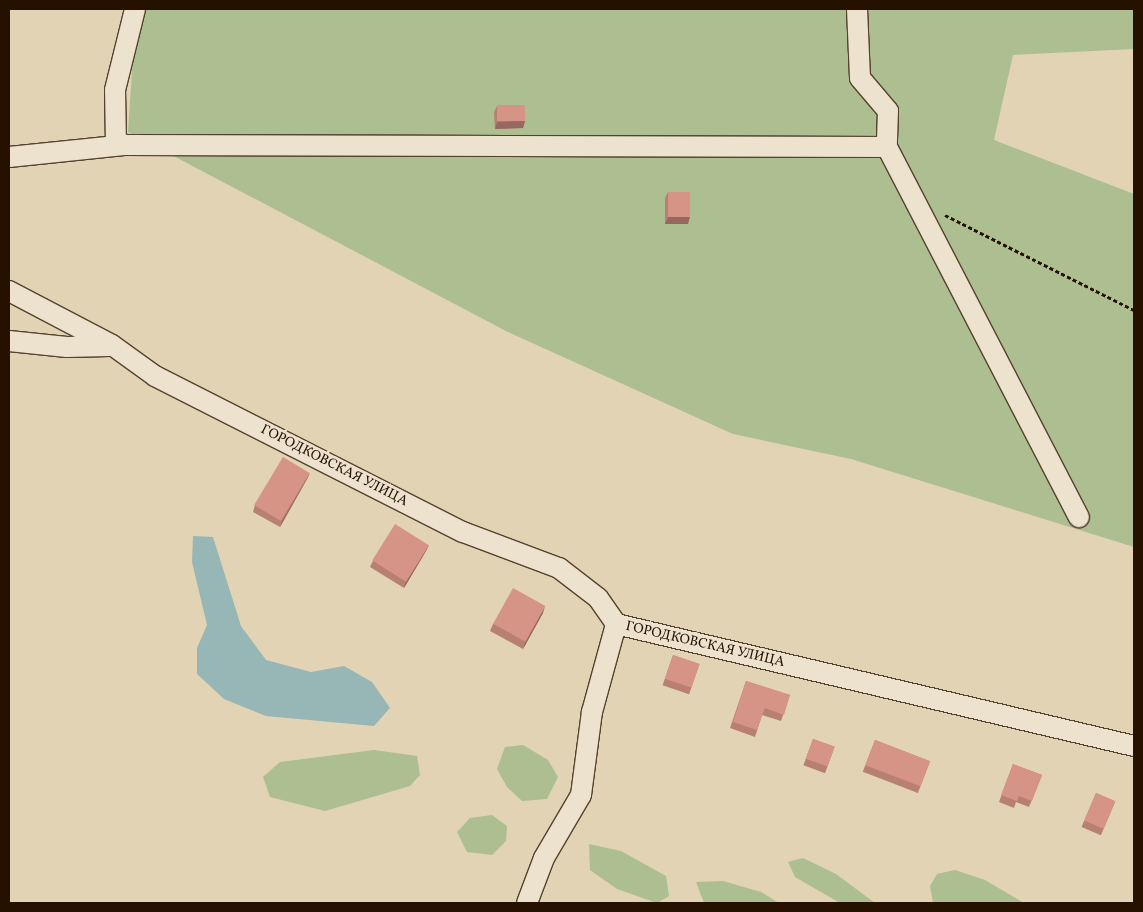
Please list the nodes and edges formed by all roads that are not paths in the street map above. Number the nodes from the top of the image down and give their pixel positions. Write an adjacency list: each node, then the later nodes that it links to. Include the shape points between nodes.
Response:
1 (135, 9): 3 (street, via 115,90)
2 (857, 9): 4 (street, via 860,78 888,110)
3 (121, 145): 4 (street); 5 (street)
4 (886, 147): 9 (street)
5 (9, 157)
6 (9, 291): 8 (street, ГОРОДКОВСКАЯ УЛИЦА)
7 (9, 341): 8 (street, via 67,347)
8 (112, 346): 10 (street, ГОРОДКОВСКАЯ УЛИЦА, via 155,376 464,532 559,568 598,598)
9 (1079, 516)
10 (616, 624): 11 (street, ГОРОДКОВСКАЯ УЛИЦА); 12 (street, via 592,712 581,795 544,858)
11 (1134, 746)
12 (527, 903)

